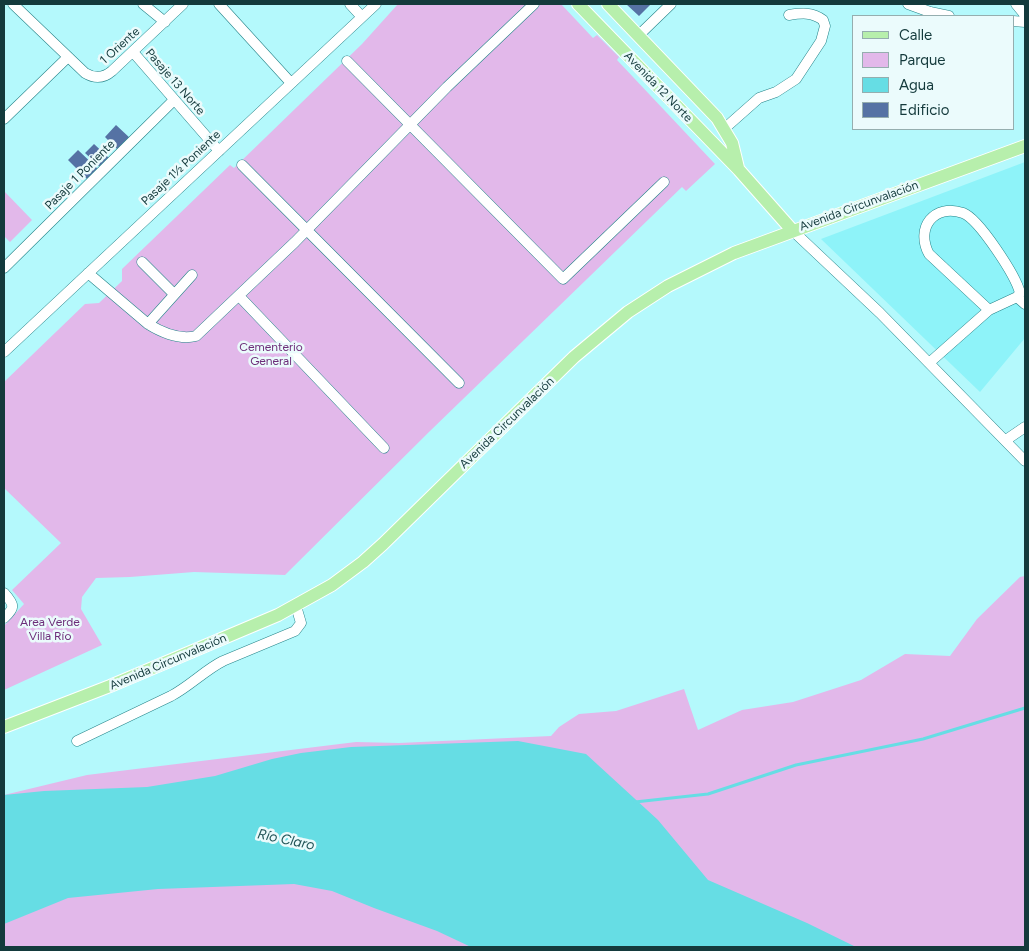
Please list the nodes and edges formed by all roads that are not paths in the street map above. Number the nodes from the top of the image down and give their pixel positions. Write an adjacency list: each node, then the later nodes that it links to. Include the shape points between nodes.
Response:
1 (13, 4): 20 (street)
2 (143, 4): 17 (street)
3 (183, 4): 17 (street, 1 Oriente)
4 (219, 4): 24 (street)
5 (350, 4): 16 (street)
6 (376, 4): 16 (street, Pasaje 1½ Poniente)
7 (534, 4): 27 (street)
8 (578, 4): 23 (main road, Avenida 12 Norte)
9 (608, 4): 18 (main road, Avenida 12 Norte)
10 (671, 4): 18 (street)
11 (908, 4): 14 (street)
12 (1016, 4): 15 (street)
13 (789, 15): 28 (street, via 804,12 824,20 821,41 796,79 759,98)
14 (944, 15)
15 (1025, 15)
16 (362, 17): 24 (street, Pasaje 1½ Poniente)
17 (165, 22): 19 (street, 1 Oriente)
18 (639, 35): 22 (main road, Avenida 12 Norte)
19 (133, 52): 20 (street, 1 Oriente, via 99,78 86,73); 25 (street, Pasaje 13 Norte)
20 (68, 57): 26 (street)
21 (347, 62): 27 (street)
22 (665, 63): 23 (main road); 28 (main road, Avenida 12 Norte, via 711,110)
23 (650, 78): 32 (main road, Avenida 12 Norte)
24 (291, 83): 30 (street, Pasaje 1½ Poniente)
25 (174, 100): 30 (street, Pasaje 13 Norte); 37 (street, Pasaje 1 Poniente)
26 (4, 119)
27 (410, 125): 33 (street, via 563,278); 34 (street)
28 (724, 129): 32 (main road, Avenida 12 Norte, via 732,143)
29 (1025, 146): 35 (main road, Avenida Circunvalación)
30 (219, 151): 38 (street, Pasaje 1½ Poniente)
31 (242, 165): 34 (street)
32 (738, 170): 35 (main road, Avenida 12 Norte)
33 (664, 182)
34 (306, 230): 41 (street); 47 (street)
35 (792, 230): 46 (street); 53 (main road, Avenida Circunvalación, via 712,263 628,312 574,357 363,562)
36 (142, 262): 40 (street)
37 (4, 268)
38 (88, 273): 44 (street); 45 (street, Pasaje 1½ Poniente)
39 (192, 275): 40 (street)
40 (174, 294): 44 (street)
41 (239, 296): 44 (street, via 196,336 176,335); 50 (street)
42 (1021, 300): 43 (street); 43 (street, via 1014,276 975,223 965,213 943,211 936,214 924,231 924,245 929,254)
43 (989, 310): 46 (street)
44 (148, 324)
45 (4, 352)
46 (929, 363): 49 (street)
47 (459, 383)
48 (1025, 427): 49 (street)
49 (1006, 440): 51 (street)
50 (384, 448)
51 (1025, 461)
52 (4, 594): 54 (street, via 12,607)
53 (296, 606): 55 (main road, Avenida Circunvalación, via 110,686); 56 (street, via 301,623 295,631 215,665 186,688)
54 (4, 618)
55 (4, 727)
56 (77, 741)

